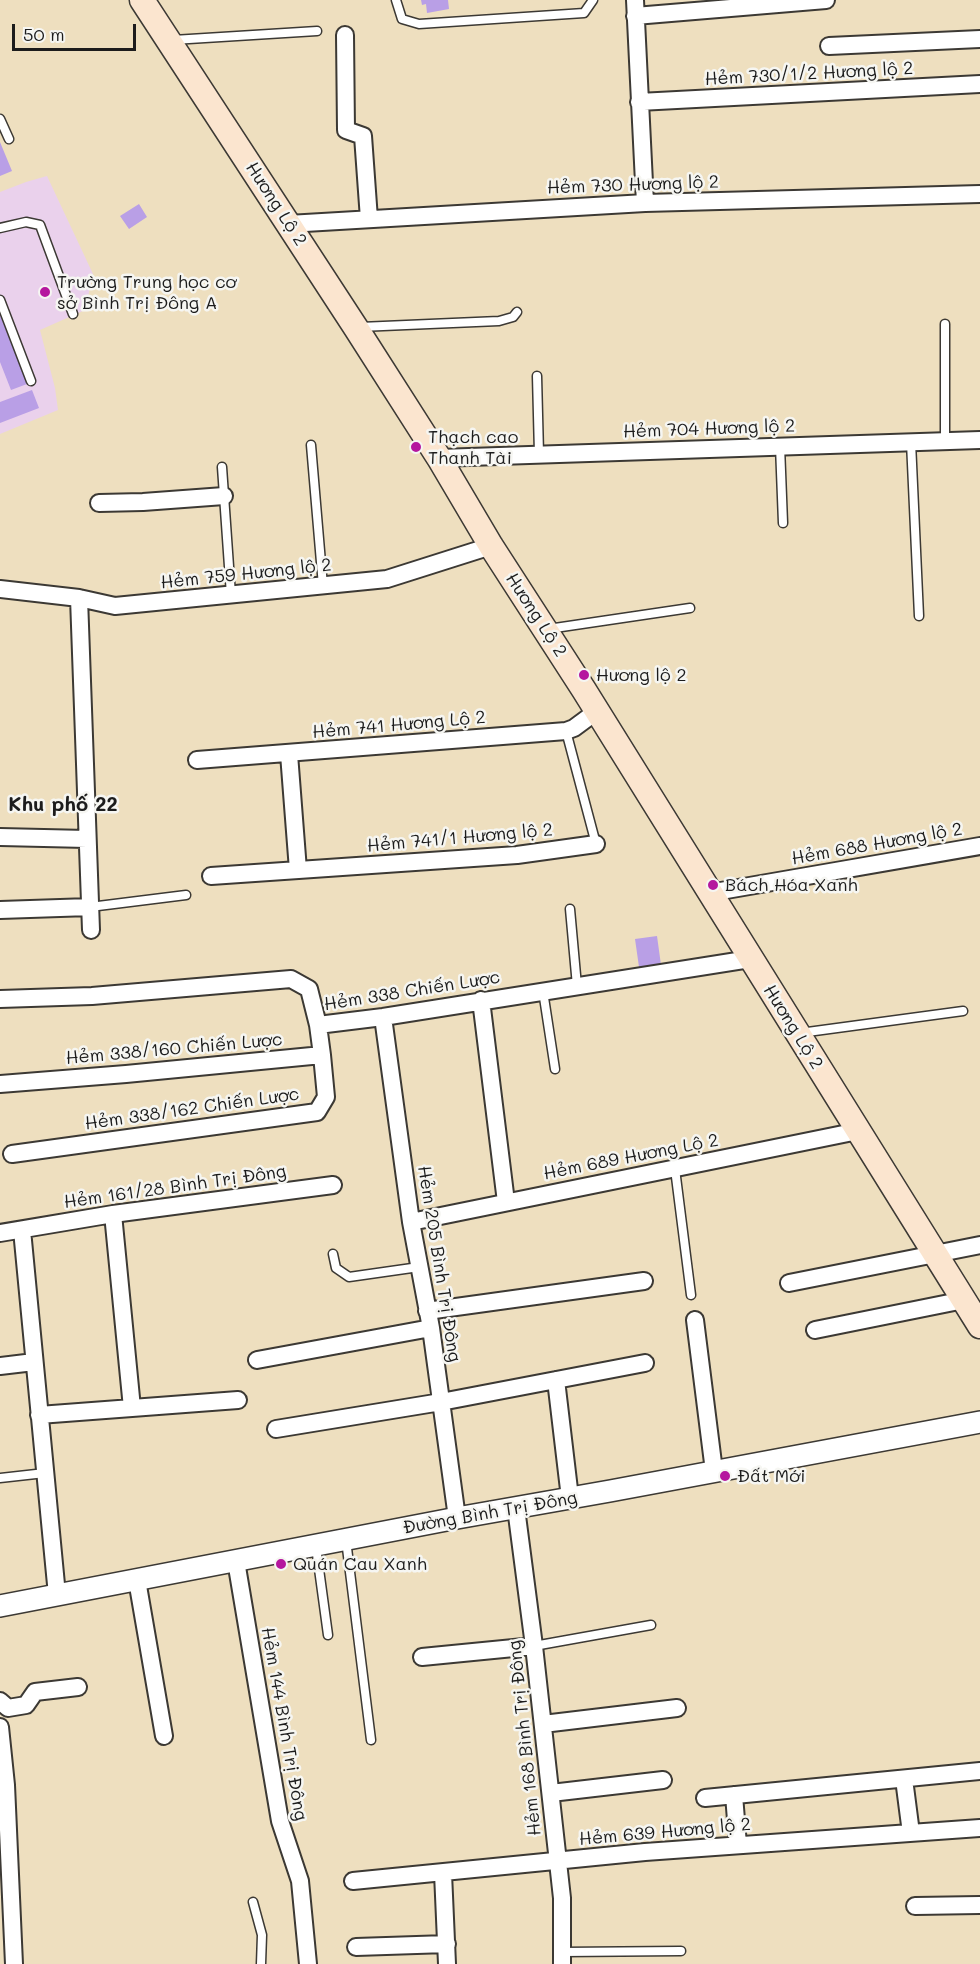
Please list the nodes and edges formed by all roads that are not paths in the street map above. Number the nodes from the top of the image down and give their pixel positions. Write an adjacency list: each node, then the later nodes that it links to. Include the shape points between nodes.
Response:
1 (142, 0): 9 (main road, Hương Lộ 2)
2 (396, 0): 3 (lane, via 402,19 419,24 584,13)
3 (593, 0)
4 (826, 0): 5 (street)
5 (635, 8): 12 (street)
6 (317, 31): 9 (lane)
7 (345, 35): 17 (street, via 346,130 363,136)
8 (980, 39): 10 (street)
9 (170, 41): 18 (main road, Hương Lộ 2)
10 (829, 46)
11 (980, 84): 12 (street, Hẻm 730/1/2 Hương lộ 2)
12 (639, 102): 16 (street)
13 (0, 119): 14 (lane)
14 (9, 139)
15 (980, 194): 16 (street, Hẻm 730 Hương lộ 2)
16 (645, 203): 17 (street, Hẻm 730 Hương lộ 2)
17 (369, 219): 18 (street, Hẻm 730 Hương lộ 2)
18 (288, 224): 24 (main road, Hương Lộ 2)
19 (0, 228): 22 (lane, via 26,222 40,225)
20 (0, 300): 26 (lane)
21 (517, 312): 24 (lane, via 499,321)
22 (73, 314)
23 (945, 324): 28 (lane)
24 (356, 328): 33 (main road, Hương Lộ 2)
25 (537, 376): 32 (lane)
26 (31, 381)
27 (980, 440): 28 (street, Hẻm 704 Hương lộ 2)
28 (945, 441): 29 (street, Hẻm 704 Hương lộ 2)
29 (910, 442): 31 (street, Hẻm 704 Hương lộ 2); 44 (lane)
30 (311, 446): 39 (lane)
31 (780, 446): 32 (street, Hẻm 704 Hương lộ 2); 37 (lane)
32 (540, 454): 33 (street, Hẻm 704 Hương lộ 2)
33 (438, 458): 38 (main road, Hương Lộ 2)
34 (222, 467): 35 (lane)
35 (224, 496): 36 (street); 41 (lane)
36 (99, 503)
37 (783, 523)
38 (491, 546): 39 (street, Hẻm 759 Hương lộ 2, via 387,579); 45 (main road, Hương Lộ 2)
39 (323, 586): 41 (street, Hẻm 759 Hương lộ 2)
40 (0, 589): 42 (street, Hẻm 759 Hương lộ 2)
41 (231, 595): 42 (street, Hẻm 759 Hương lộ 2, via 115,606)
42 (79, 598): 51 (street)
43 (690, 608): 45 (lane)
44 (919, 616)
45 (544, 629): 46 (main road, Hương Lộ 2)
46 (597, 711): 47 (street, Hẻm 741 Hương Lộ 2); 56 (main road, Hương Lộ 2)
47 (566, 731): 48 (street, Hẻm 741 Hương Lộ 2); 52 (lane, Hẻm 741/1 Hương lộ 2)
48 (289, 754): 49 (street, Hẻm 741 Hương Lộ 2); 54 (street)
49 (197, 760)
50 (0, 837): 51 (street)
51 (87, 839): 58 (street)
52 (596, 844): 54 (street, Hẻm 741/1 Hương lộ 2, via 517,855)
53 (980, 846): 56 (street, Hẻm 688 Hương lộ 2)
54 (298, 870): 55 (street, Hẻm 741/1 Hương lộ 2)
55 (211, 876)
56 (709, 892): 62 (main road, Hương Lộ 2)
57 (186, 895): 58 (lane)
58 (90, 907): 60 (street); 61 (street)
59 (570, 909): 63 (lane)
60 (0, 910)
61 (91, 930)
62 (750, 958): 63 (street, Hẻm 338 Chiến Lược); 70 (main road, Hương Lộ 2)
63 (577, 986): 64 (street, Hẻm 338 Chiến Lược)
64 (543, 991): 66 (street, Hẻm 338 Chiến Lược); 72 (lane)
65 (0, 999): 69 (street, Hẻm 338 Chiến Lược, via 92,996 291,980 309,989)
66 (481, 1000): 68 (street, Hẻm 338 Chiến Lược); 78 (street)
67 (963, 1011): 70 (lane)
68 (383, 1017): 69 (street, Hẻm 338 Chiến Lược); 80 (street, Hẻm 205 Bình Trị Đông)
69 (318, 1025): 71 (street)
70 (797, 1033): 74 (main road, Hương Lộ 2)
71 (322, 1055): 73 (street, Hẻm 338/160 Chiến Lược); 75 (street, Hẻm 338/162 Chiến Lược, via 326,1097 317,1112)
72 (555, 1069)
73 (0, 1084)
74 (858, 1131): 76 (street, Hẻm 689 Hương Lộ 2); 85 (main road, Hương Lộ 2)
75 (12, 1154)
76 (675, 1169): 78 (street, Hẻm 689 Hương Lộ 2); 89 (lane)
77 (333, 1185): 79 (street, Hẻm 161/28 Bình Trị Đông)
78 (506, 1202): 80 (street, Hẻm 689 Hương Lộ 2)
79 (113, 1214): 81 (street, Hẻm 161/28 Bình Trị Đông); 103 (street)
80 (411, 1222): 86 (street, Hẻm 205 Bình Trị Đông)
81 (22, 1230): 82 (street, Hẻm 161/28 Bình Trị Đông); 97 (street)
82 (0, 1233)
83 (980, 1245): 85 (street)
84 (333, 1254): 86 (lane, via 336,1268 349,1277)
85 (935, 1254): 88 (street); 90 (main road, Hương Lộ 2)
86 (419, 1267): 91 (street, Hẻm 205 Bình Trị Đông)
87 (644, 1281): 91 (street)
88 (789, 1283)
89 (691, 1295)
90 (964, 1300): 93 (main road, Hương Lộ 2); 95 (street)
91 (427, 1311): 94 (street, Hẻm 205 Bình Trị Đông)
92 (694, 1320): 107 (street)
93 (980, 1326)
94 (432, 1328): 96 (street); 102 (street, Hẻm 205 Bình Trị Đông)
95 (815, 1330)
96 (257, 1360)
97 (34, 1362): 99 (street); 104 (street)
98 (645, 1363): 100 (street)
99 (0, 1365)
100 (556, 1380): 102 (street); 110 (street)
101 (238, 1400): 103 (street)
102 (441, 1402): 106 (street); 112 (street, Hẻm 205 Bình Trị Đông)
103 (132, 1408): 104 (street)
104 (39, 1415): 108 (street)
105 (980, 1422): 107 (street, Đường Bình Trị Đông)
106 (276, 1429)
107 (714, 1471): 110 (street, Đường Bình Trị Đông)
108 (45, 1473): 109 (lane); 117 (street)
109 (0, 1478)
110 (570, 1498): 111 (street, Đường Bình Trị Đông)
111 (516, 1508): 112 (street, Đường Bình Trị Đông); 121 (street, Hẻm 168 Bình Trị Đông)
112 (457, 1518): 113 (street, Đường Bình Trị Đông)
113 (346, 1540): 114 (street, Đường Bình Trị Đông); 129 (lane)
114 (315, 1545): 115 (street, Đường Bình Trị Đông); 120 (lane)
115 (236, 1561): 116 (street, Đường Bình Trị Đông); 152 (street, Hẻm 144 Bình Trị Đông, via 280,1821 300,1881)
116 (137, 1580): 117 (street, Đường Bình Trị Đông); 128 (street)
117 (57, 1595): 118 (street, Đường Bình Trị Đông)
118 (0, 1606)
119 (651, 1625): 121 (lane)
120 (328, 1635)
121 (534, 1646): 122 (street); 126 (street, Hẻm 168 Bình Trị Đông)
122 (422, 1657)
123 (78, 1687): 124 (street, via 35,1692 26,1705 8,1708)
124 (0, 1701)
125 (677, 1708): 126 (street)
126 (543, 1724): 133 (street, Hẻm 168 Bình Trị Đông)
127 (0, 1727): 142 (street, via 6,1785)
128 (164, 1736)
129 (371, 1740)
130 (980, 1771): 131 (street)
131 (904, 1779): 134 (street); 137 (street)
132 (663, 1780): 133 (street)
133 (551, 1793): 139 (street, Hẻm 168 Bình Trị Đông)
134 (734, 1795): 135 (street); 138 (street)
135 (705, 1798)
136 (980, 1828): 137 (street, Hẻm 639 Hương lộ 2)
137 (911, 1833): 138 (street, Hẻm 639 Hương lộ 2)
138 (738, 1845): 139 (street, Hẻm 639 Hương lộ 2)
139 (558, 1861): 140 (street, Hẻm 639 Hương lộ 2); 149 (street, Hẻm 168 Bình Trị Đông)
140 (443, 1873): 141 (street, Hẻm 639 Hương lộ 2); 146 (street)
141 (354, 1881)
142 (5, 1894): 150 (street)
143 (253, 1902): 151 (lane, via 262,1935)
144 (980, 1905): 145 (street)
145 (915, 1906)
146 (447, 1944): 147 (street); 153 (street)
147 (356, 1947)
148 (681, 1951): 149 (lane)
149 (562, 1958)
150 (14, 1964)
151 (261, 1964)
152 (308, 1964)
153 (447, 1964)

